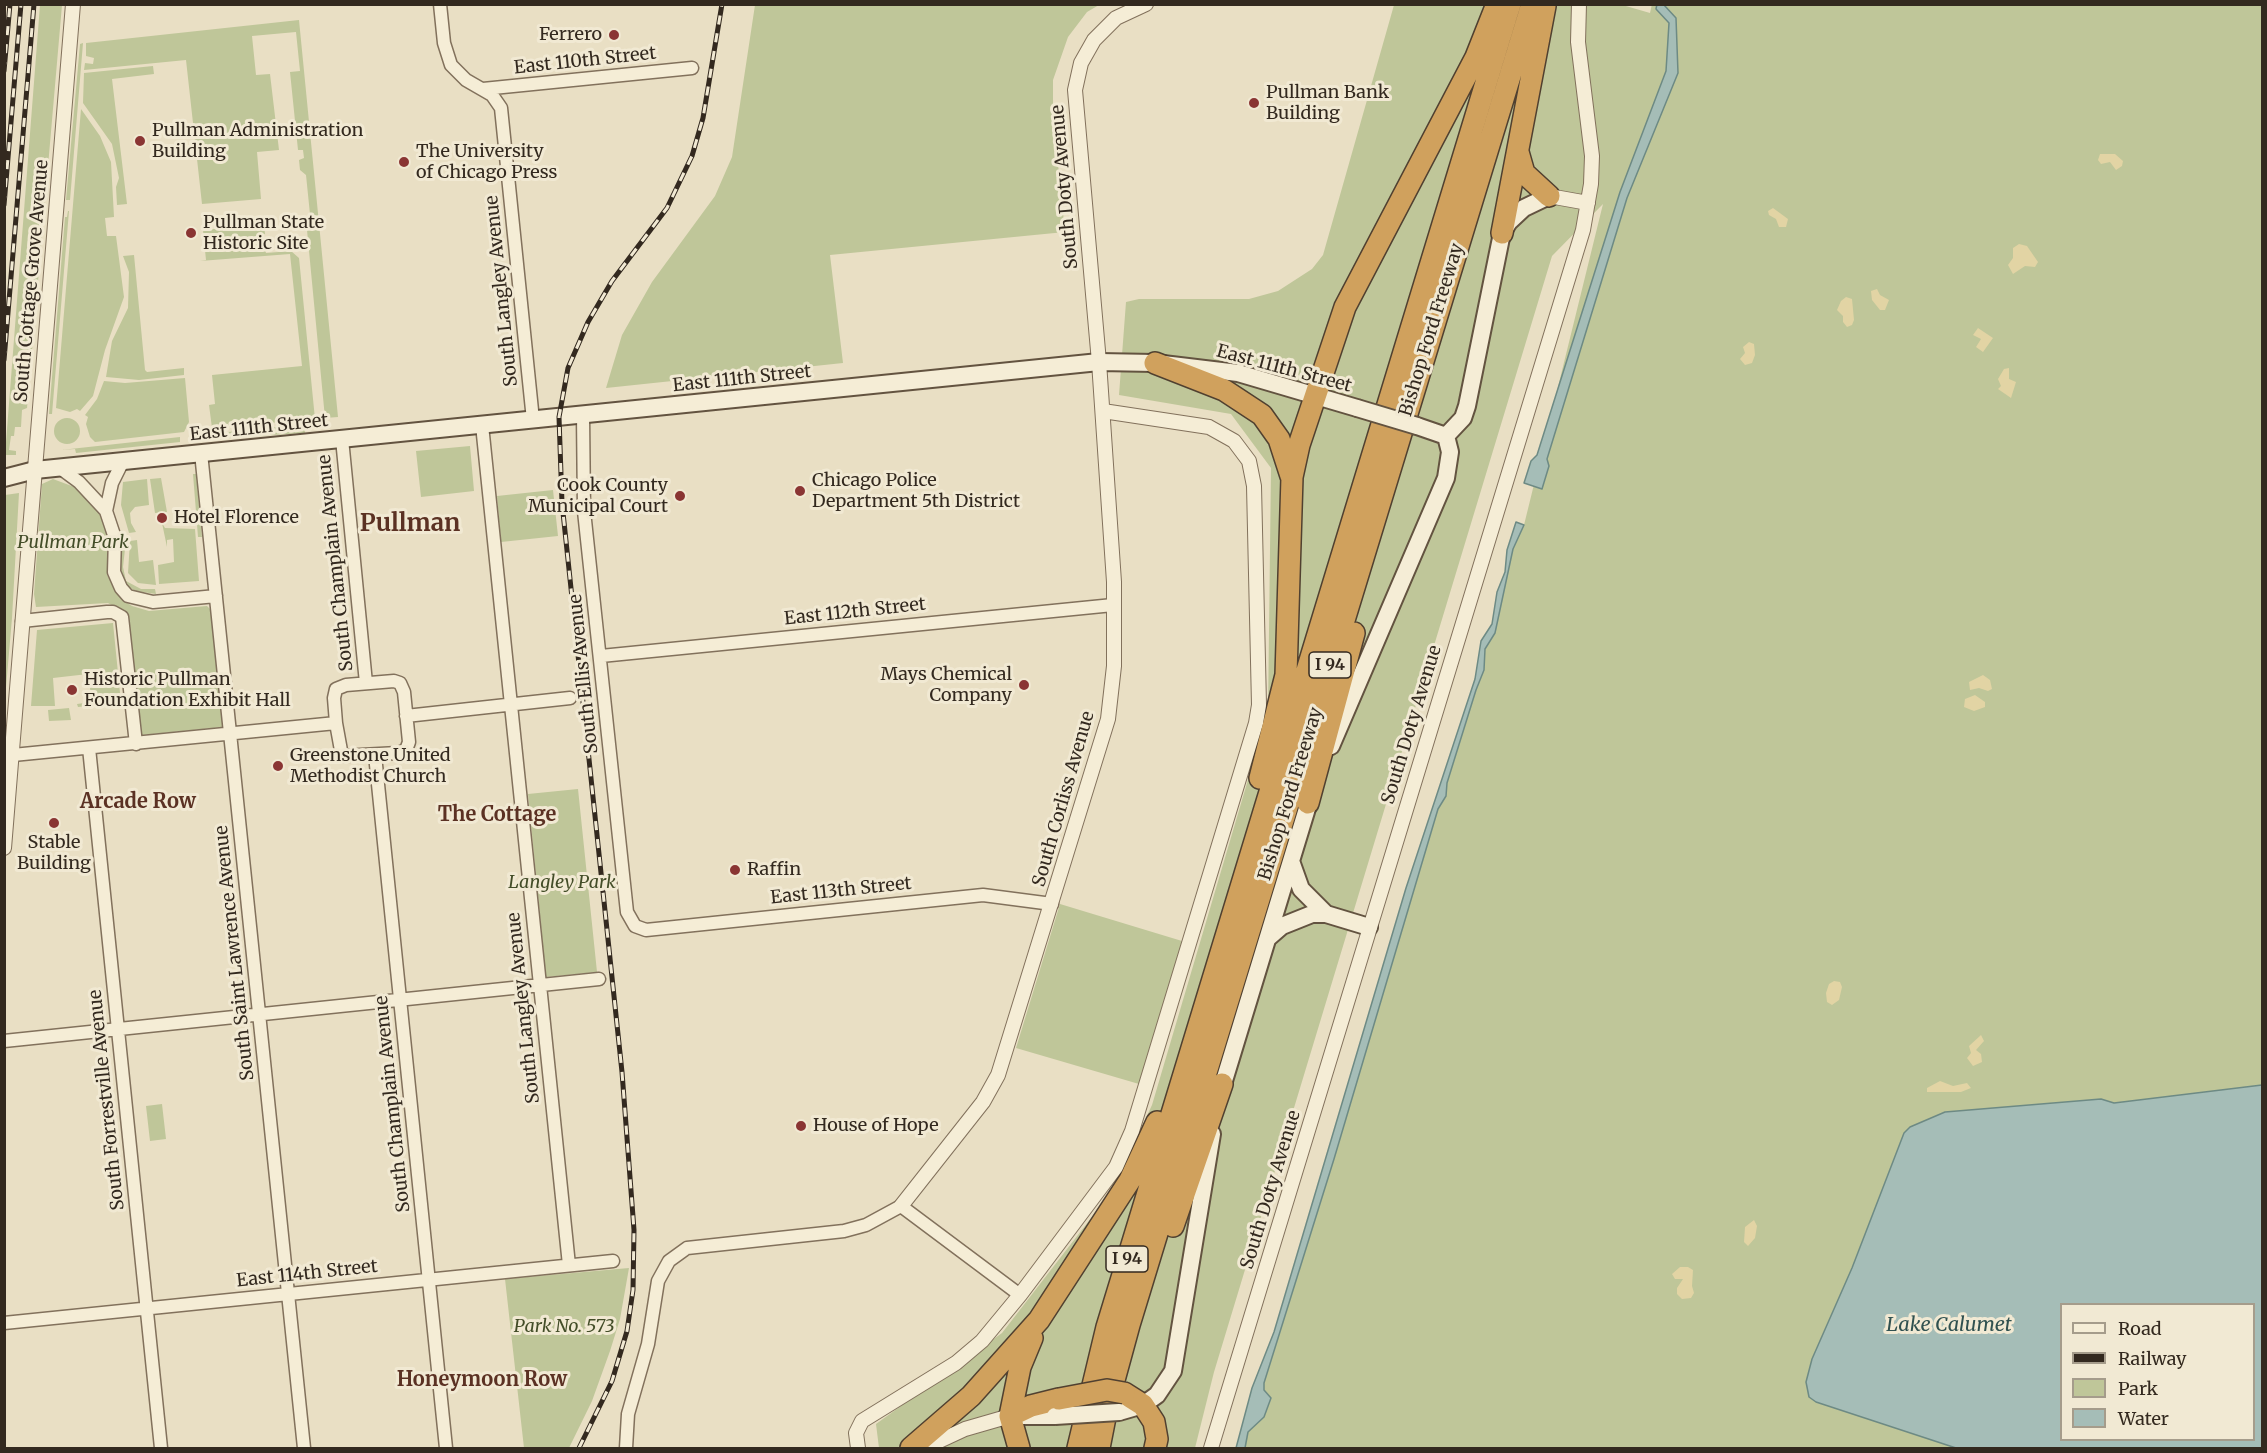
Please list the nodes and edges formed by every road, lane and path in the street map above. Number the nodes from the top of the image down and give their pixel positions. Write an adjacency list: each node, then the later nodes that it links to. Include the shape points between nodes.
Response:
1 (73, 4): 28 (street, South Cottage Grove Avenue)
2 (440, 4): 10 (street, South Langley Avenue, via 451,65 466,81)
3 (1146, 4): 15 (street, South Doty Avenue, via 1116,18 1094,40 1081,63 1075,90)
4 (1497, 4): 17 (highway, via 1476,57 1345,307)
5 (1510, 4): 50 (highway, Bishop Ford Freeway / I 94)
6 (1532, 4): 31 (highway, Bishop Ford Freeway / I 94)
7 (1545, 4): 11 (highway)
8 (1579, 4): 13 (street, South Doty Avenue, via 1579,53 1593,156)
9 (692, 68): 10 (street, East 110th Street)
10 (483, 89): 20 (street, South Langley Avenue, via 497,101 502,113)
11 (1517, 150): 12 (highway, via 1524,173); 14 (highway)
12 (1549, 196): 13 (street); 14 (main road, via 1524,208)
13 (1588, 203): 54 (street, South Doty Avenue)
14 (1502, 233): 22 (main road, via 1467,406 1463,418)
15 (1099, 362): 16 (main road, East 111th Street); 18 (street, South Corliss Avenue); 19 (main road, East 111th Street)
16 (1155, 363): 17 (main road, East 111th Street, via 1238,373); 29 (highway, via 1224,390 1262,415 1279,439)
17 (1315, 397): 22 (main road, East 111th Street, bridge); 29 (highway)
18 (1103, 411): 34 (street, South Corliss Avenue); 69 (street, via 1209,427 1234,441 1249,461 1254,486 1258,717 1124,1152 1101,1189)
19 (583, 415): 20 (main road, East 111th Street); 36 (street, South Ellis Avenue, via 584,511)
20 (533, 420): 21 (main road, East 111th Street)
21 (482, 425): 23 (main road, East 111th Street); 39 (street, South Langley Avenue)
22 (1446, 435): 47 (main road, via 1450,452 1446,478)
23 (342, 439): 24 (main road, East 111th Street); 37 (street, South Champlain Avenue)
24 (201, 453): 25 (main road, East 111th Street); 33 (street, South Saint Lawrence Avenue)
25 (123, 461): 27 (main road, East 111th Street); 32 (street, via 112,483)
26 (4, 468): 28 (main road, East 111th Street)
27 (60, 468): 28 (main road, East 111th Street); 32 (street)
28 (35, 470): 30 (main road, East 111th Street); 35 (street, South Cottage Grove Avenue)
29 (1292, 477): 50 (highway, via 1286,675 1243,846)
30 (4, 478)
31 (1380, 500): 47 (highway, via 1376,553); 73 (highway, Bishop Ford Freeway / I 94)
32 (106, 511): 33 (street, via 115,538 114,572 128,596 153,602)
33 (216, 596): 42 (street, South Saint Lawrence Avenue)
34 (1113, 605): 36 (street, East 112th Street); 51 (street, South Corliss Avenue, via 1114,666 1108,719)
35 (22, 621): 43 (street, via 118,614 124,623); 45 (street, South Cottage Grove Avenue)
36 (601, 656): 53 (street, South Ellis Avenue, via 627,912)
37 (366, 683): 40 (street, via 400,683); 41 (street, via 336,689)
38 (570, 698): 39 (street)
39 (510, 704): 40 (street); 57 (street, South Langley Avenue)
40 (406, 716): 46 (street, via 406,750)
41 (336, 723): 42 (street); 46 (street, via 342,756)
42 (230, 734): 43 (street); 59 (street, South Saint Lawrence Avenue)
43 (136, 744): 44 (street)
44 (89, 748): 45 (street); 60 (street, South Forrestville Avenue)
45 (13, 755): 48 (street, South Cottage Grove Avenue)
46 (375, 755): 58 (street, South Champlain Avenue)
47 (1308, 803): 49 (main road)
48 (4, 848)
49 (1291, 859): 52 (main road, via 1301,889); 55 (main road)
50 (1238, 897): 62 (highway, Bishop Ford Freeway / I 94)
51 (1052, 904): 53 (street, East 113th Street, via 983,895 646,930); 64 (street, South Corliss Avenue, via 995,1082)
52 (1326, 914): 54 (main road); 55 (main road, via 1293,920)
53 (635, 926)
54 (1369, 927): 87 (street, South Doty Avenue)
55 (1267, 939): 63 (main road)
56 (599, 979): 57 (street)
57 (540, 985): 58 (street); 66 (street, South Langley Avenue)
58 (400, 1000): 59 (street); 67 (street, South Champlain Avenue)
59 (259, 1014): 60 (street); 68 (street, South Saint Lawrence Avenue)
60 (118, 1029): 61 (street); 70 (street, South Forrestville Avenue)
61 (4, 1041)
62 (1185, 1072): 71 (highway, via 1163,1107 1130,1180); 84 (highway, Bishop Ford Freeway / I 94, via 1107,1328)
63 (1222, 1084): 73 (highway, via 1156,1270); 74 (main road, via 1179,1349 1166,1383)
64 (901, 1206): 69 (street); 79 (street, via 866,1226 844,1231 695,1246 677,1253 658,1281 648,1344 628,1414)
65 (613, 1260): 66 (street, East 114th Street)
66 (569, 1265): 67 (street, East 114th Street)
67 (429, 1280): 68 (street, East 114th Street); 78 (street, South Champlain Avenue)
68 (288, 1294): 70 (street, East 114th Street); 77 (street, South Saint Lawrence Avenue)
69 (1020, 1295): 80 (street, via 970,1353 862,1421 856,1433)
70 (147, 1309): 72 (street, East 114th Street); 76 (street, South Forrestville Avenue)
71 (1039, 1320): 75 (highway, via 1020,1367); 81 (highway, via 971,1396)
72 (4, 1323)
73 (1129, 1325): 85 (highway, Bishop Ford Freeway / I 94)
74 (1143, 1405): 75 (highway, bridge, via 1121,1403 1107,1390 1057,1408 1031,1406); 86 (highway, via 1154,1422)
75 (1010, 1416): 82 (street, via 965,1429); 83 (highway)
76 (161, 1449)
77 (304, 1449)
78 (446, 1449)
79 (626, 1449)
80 (858, 1449)
81 (911, 1449)
82 (924, 1449)
83 (1019, 1449)
84 (1078, 1449)
85 (1099, 1449)
86 (1155, 1449)
87 (1212, 1449)

